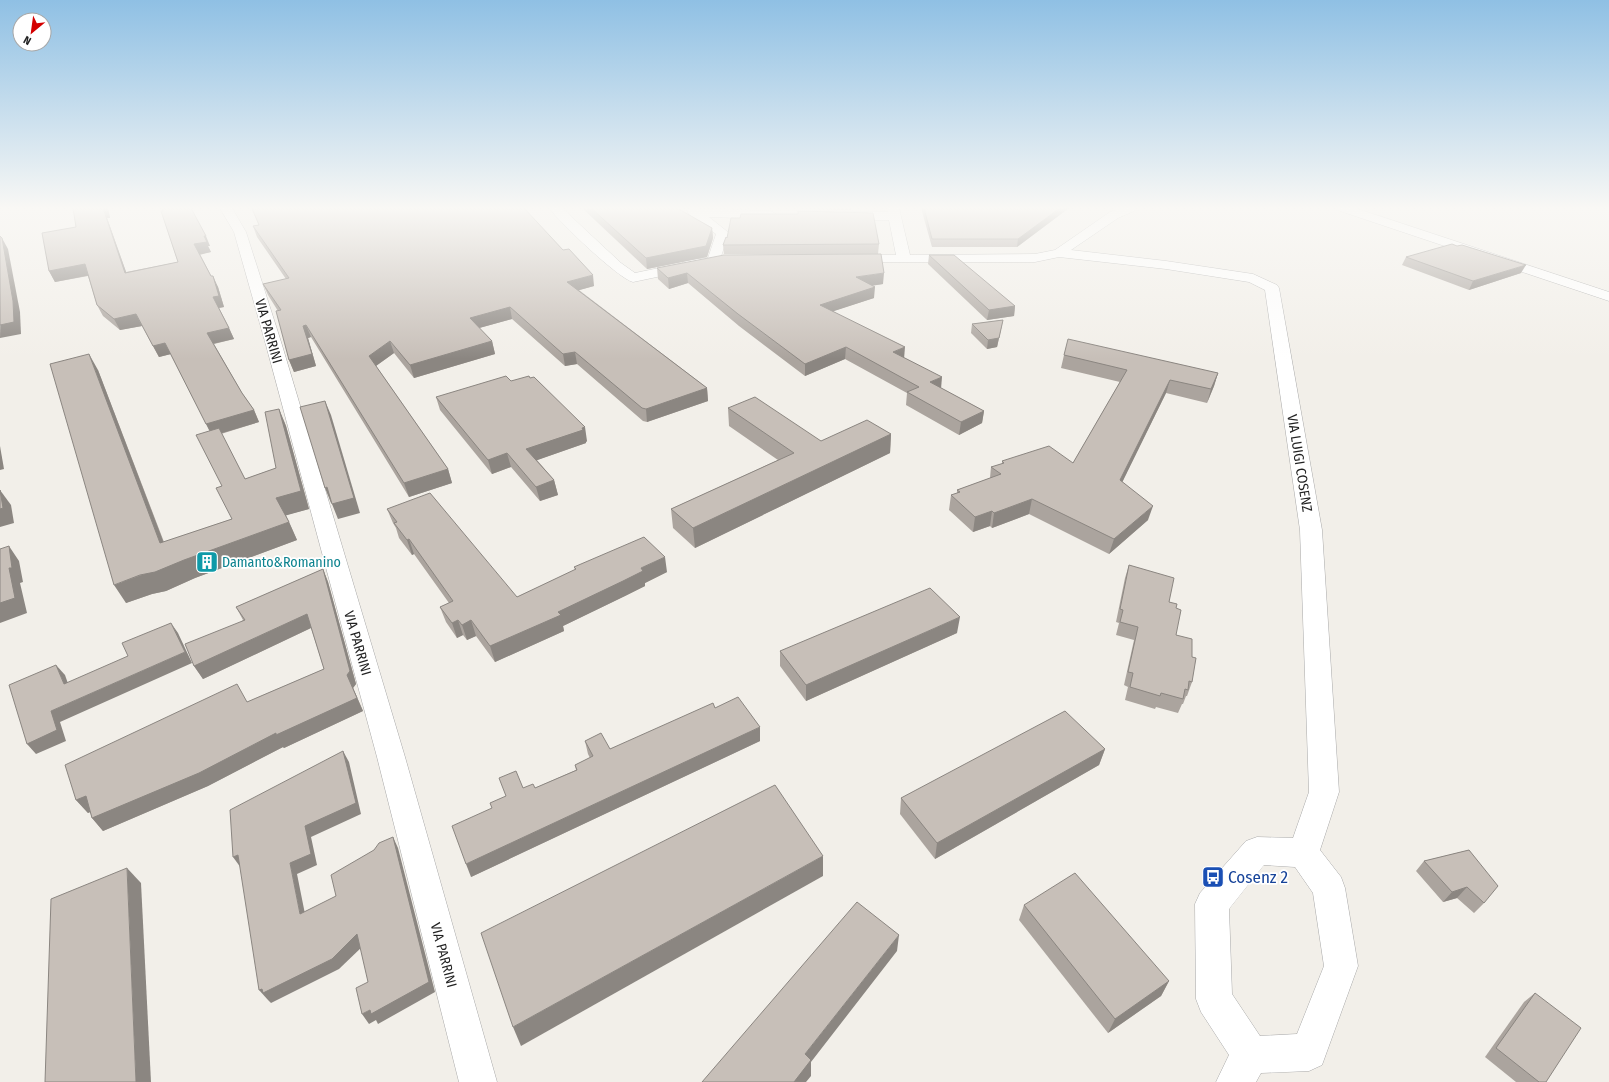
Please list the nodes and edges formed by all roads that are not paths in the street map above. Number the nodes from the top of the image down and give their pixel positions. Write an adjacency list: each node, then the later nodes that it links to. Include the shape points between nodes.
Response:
1 (248, 258): 13 (street, VIA PARRINI, via 391,757)
2 (608, 258): 9 (street)
3 (970, 258): 7 (street)
4 (1108, 258): 11 (street, VIA LUIGI COSENZ, via 1253,278 1272,288 1311,538 1324,792)
5 (1496, 258): 10 (street)
6 (841, 259): 7 (street)
7 (904, 259)
8 (719, 261): 9 (street); 9 (street, via 633,278)
9 (616, 266)
10 (1609, 296)
11 (1302, 853): 12 (street, via 1329,888 1341,966 1309,1052); 12 (street, via 1257,851 1212,904 1214,999)
12 (1243, 1068)
13 (478, 1082)

